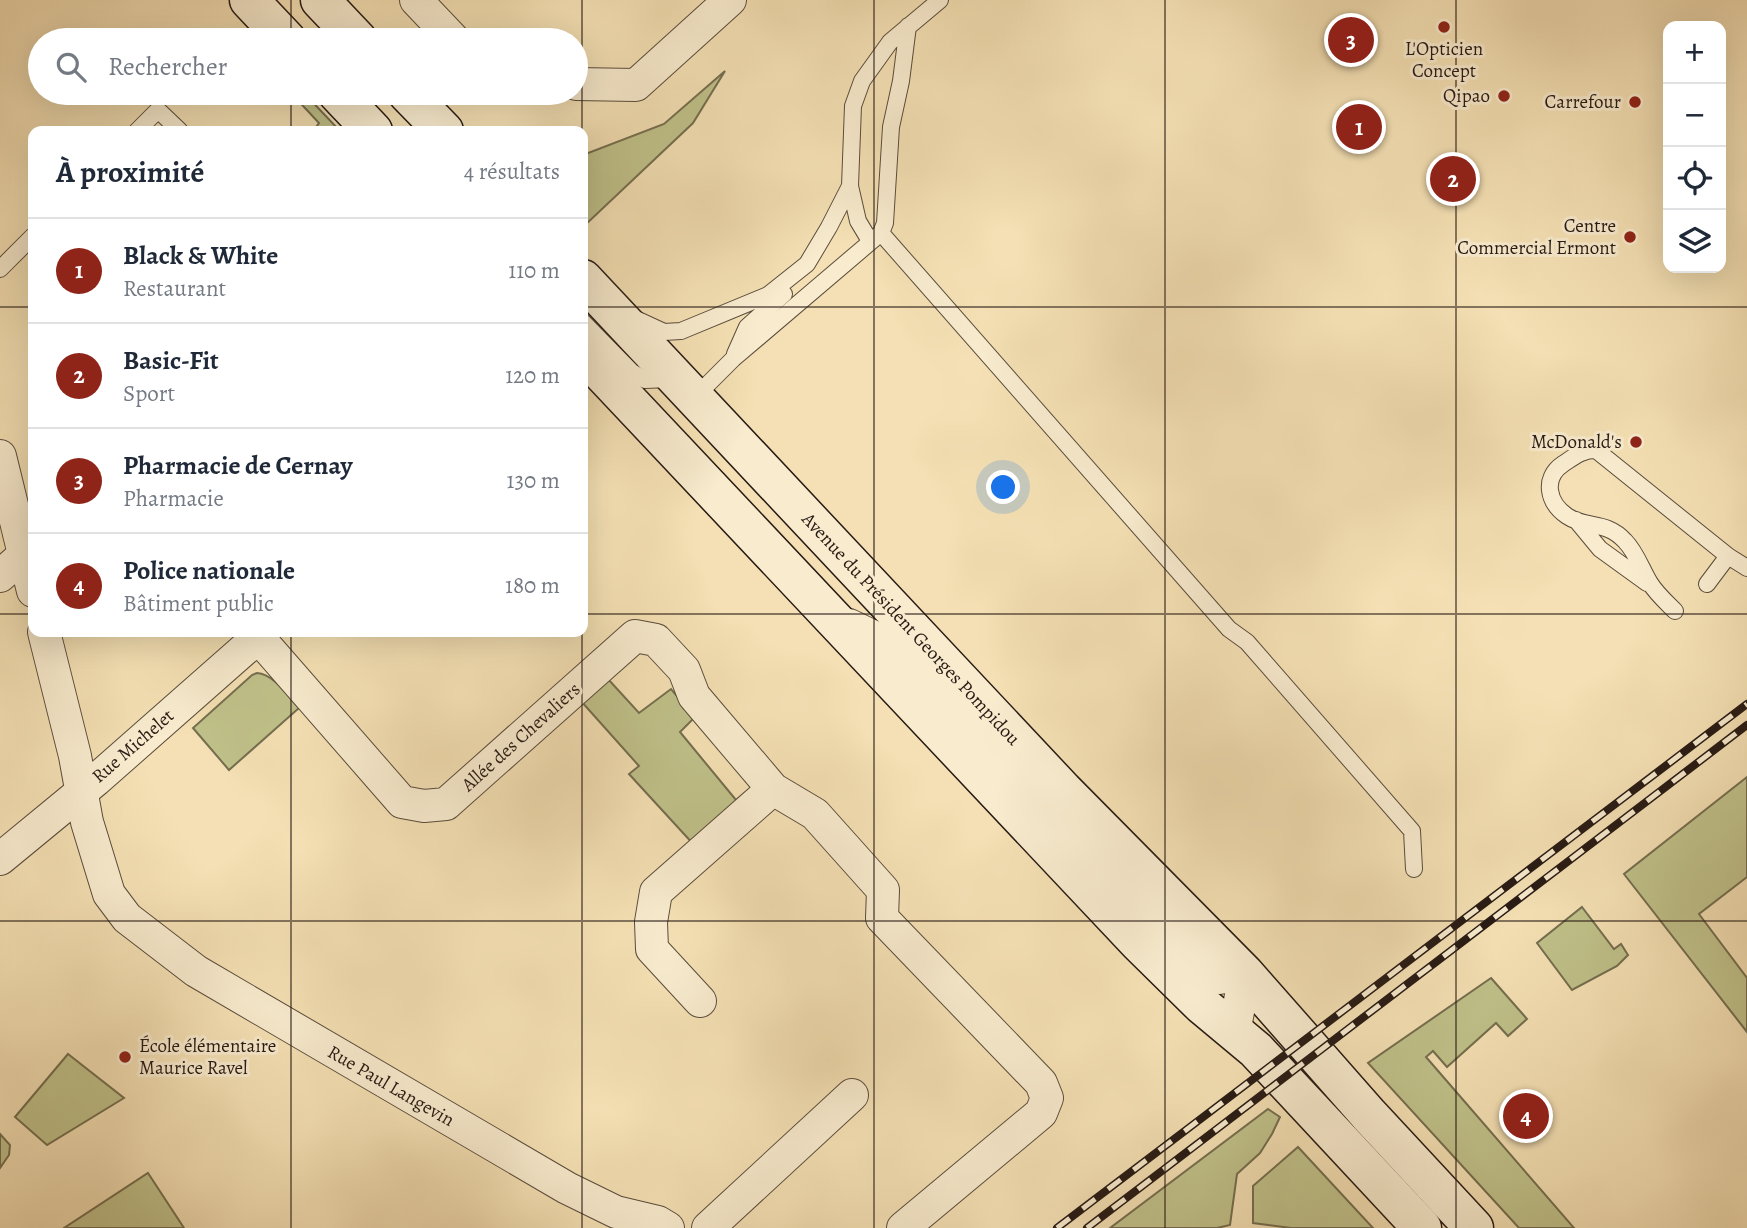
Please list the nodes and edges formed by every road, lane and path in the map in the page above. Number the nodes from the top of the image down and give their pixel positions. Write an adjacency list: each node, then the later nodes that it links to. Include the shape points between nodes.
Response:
1 (249, 0): 7 (main road)
2 (320, 0): 8 (main road)
3 (416, 0): 9 (street)
4 (730, 0): 10 (street, via 636,85)
5 (940, 0): 6 (lane)
6 (908, 26): 17 (lane, via 862,80 853,106); 18 (lane, via 891,127 885,223)
7 (276, 28)
8 (347, 28)
9 (443, 28)
10 (588, 84)
11 (348, 105): 15 (main road)
12 (419, 105): 16 (main road)
13 (142, 126): 14 (lane, via 158,110)
14 (175, 126)
15 (368, 126)
16 (439, 126)
17 (850, 186): 18 (lane, via 858,221); 20 (lane)
18 (876, 237): 25 (lane); 44 (lane, via 1229,629 1247,642 1412,831)
19 (28, 241): 21 (lane)
20 (807, 264): 23 (lane, via 768,295 681,331 664,332); 25 (lane, via 800,281 747,327)
21 (0, 269)
22 (588, 292): 23 (main road, Avenue du Président Georges Pompidou)
23 (597, 315): 26 (main road, Avenue du Président Georges Pompidou)
24 (588, 358): 37 (main road, Avenue du Président Georges Pompidou)
25 (733, 359): 26 (lane)
26 (696, 383): 45 (main road, Avenue du Président Georges Pompidou, via 1063,790)
27 (0, 456): 29 (street)
28 (1576, 520): 31 (lane, via 1553,503 1549,481 1557,468 1577,454 1596,450); 35 (lane, via 1600,549); 35 (lane, via 1602,525 1626,541)
29 (28, 548)
30 (28, 552): 33 (street)
31 (1728, 556): 32 (lane); 34 (lane)
32 (1747, 568)
33 (0, 576)
34 (1707, 584)
35 (1652, 586): 36 (lane)
36 (1675, 611)
37 (830, 614): 45 (street, Avenue du Président Georges Pompidou, via 880,640 1186,961 1220,978); 47 (main road, Avenue du Président Georges Pompidou, via 1139,943)
38 (45, 637): 41 (street, Rue Paul Langevin)
39 (258, 637): 41 (street, Rue Michelet)
40 (264, 637): 42 (street, Allée des Chevaliers, via 402,802 446,804 635,636 656,640 684,670 694,696)
41 (82, 789): 43 (street, Rue Michelet); 49 (street, Rue Paul Langevin, via 109,894 127,918 196,971 566,1188)
42 (772, 789): 46 (street, via 656,892 652,949); 51 (street, Allée des Chevaliers, via 815,814 883,890 883,918 1041,1083 1047,1098 1041,1114)
43 (0, 859)
44 (1414, 869)
45 (1245, 974): 47 (street); 53 (main road, Avenue du Président Georges Pompidou)
46 (699, 1001)
47 (1234, 1033): 52 (main road, Avenue du Président Georges Pompidou, via 1256,1050)
48 (852, 1095): 50 (street)
49 (659, 1226)
50 (708, 1228)
51 (903, 1228)
52 (1422, 1228)
53 (1474, 1228)

